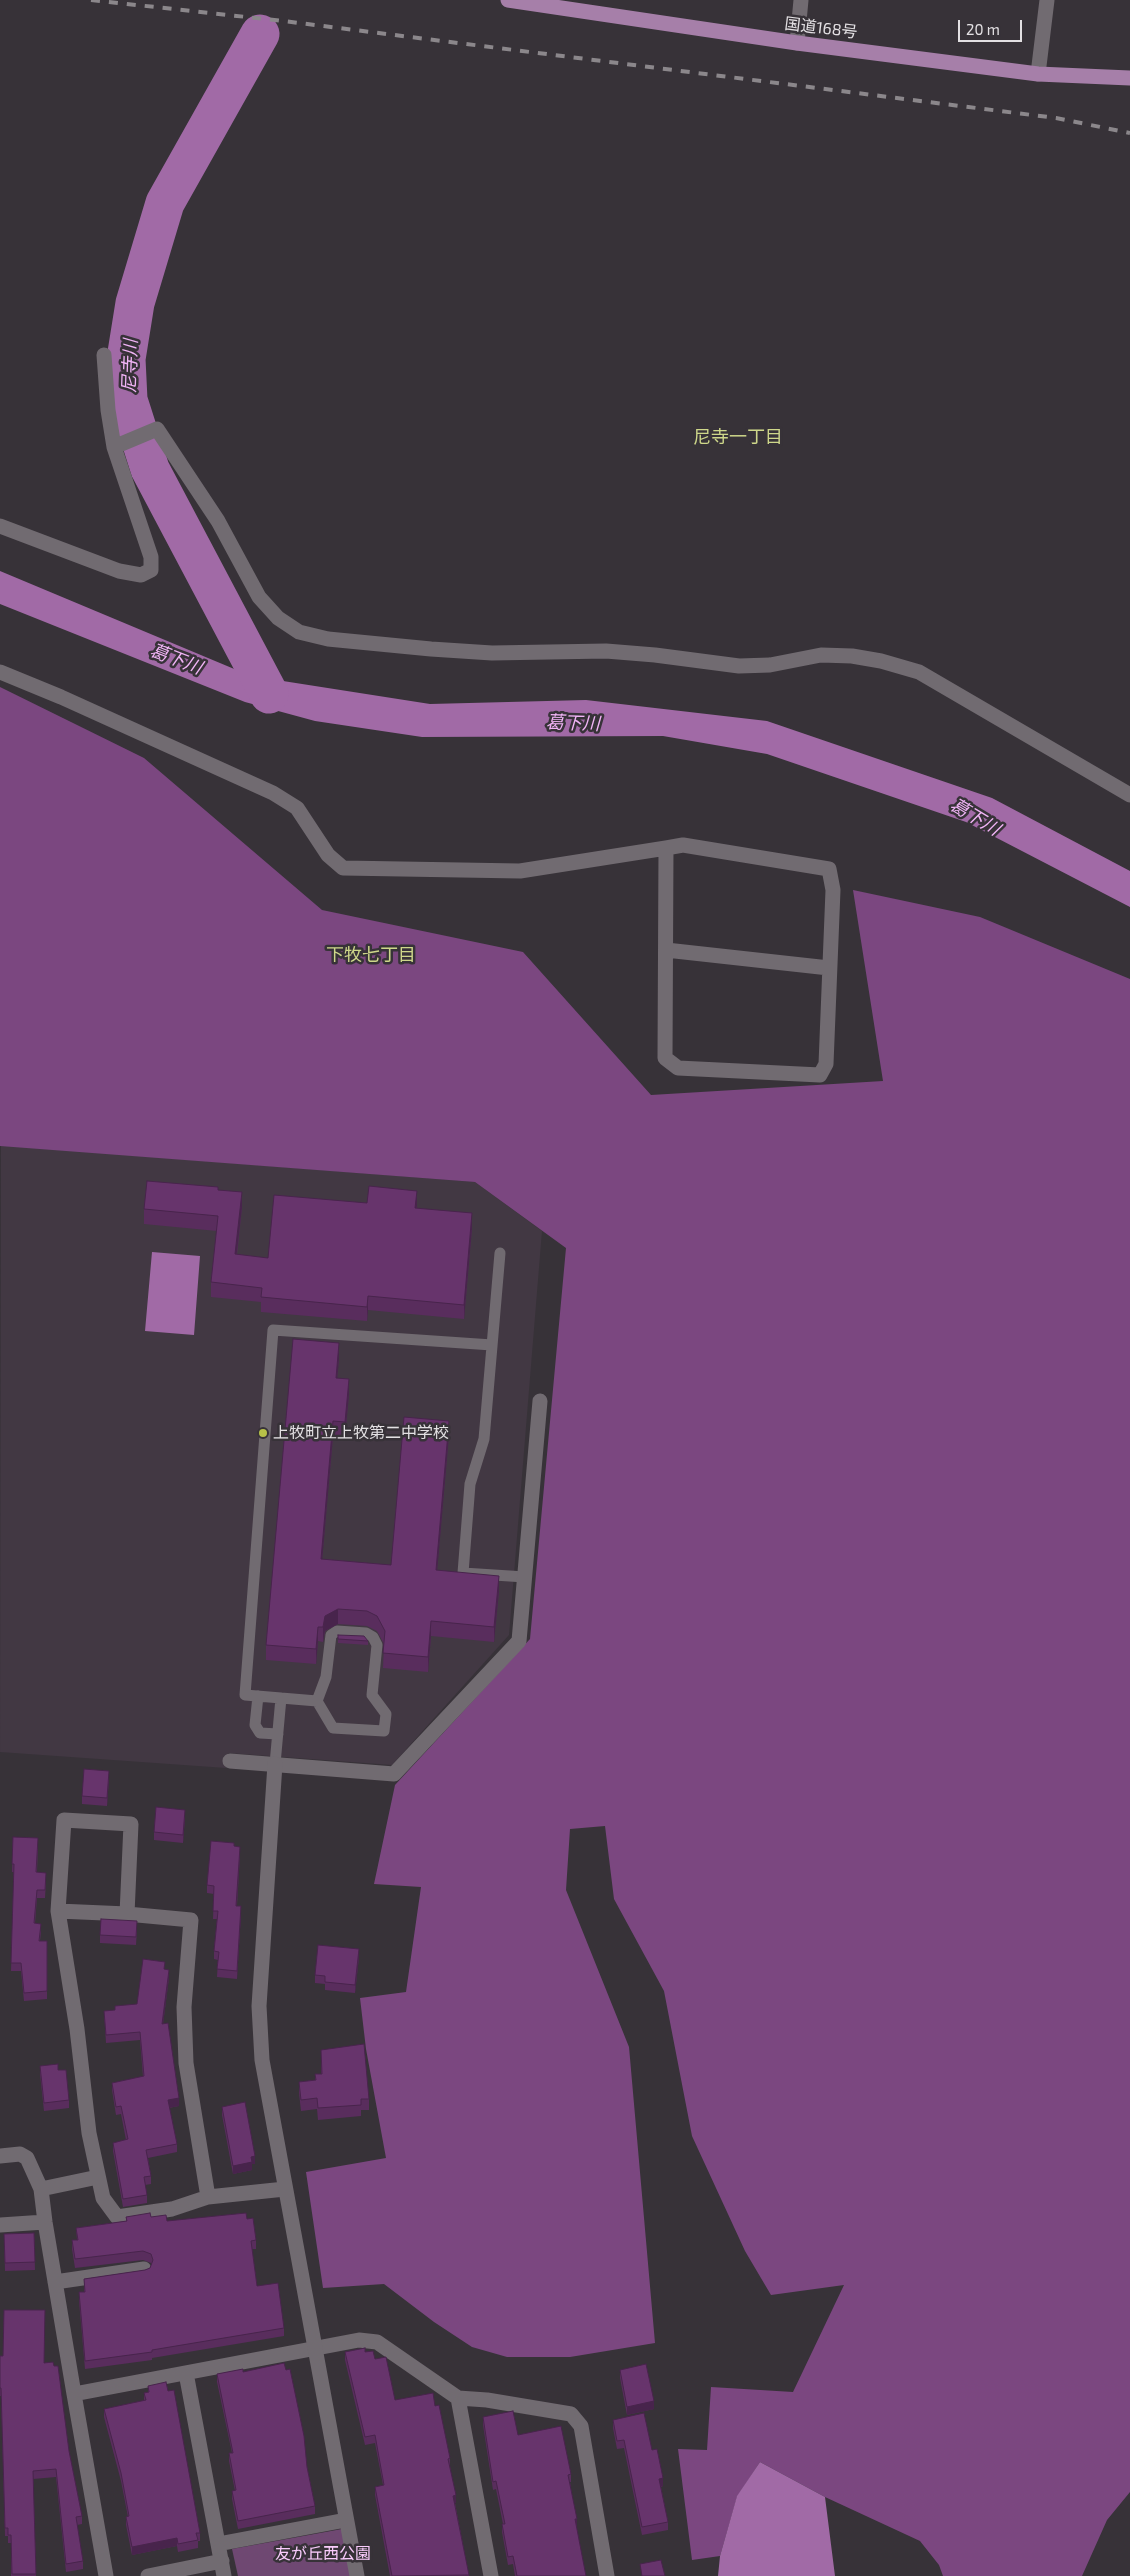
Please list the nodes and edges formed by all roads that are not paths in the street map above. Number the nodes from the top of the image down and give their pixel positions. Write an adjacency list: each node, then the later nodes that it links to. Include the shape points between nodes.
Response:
1 (508, 0): 4 (highway, 国道168号)
2 (801, 0): 4 (street)
3 (1047, 0): 5 (street)
4 (797, 42): 5 (highway, 国道168号)
5 (1038, 74): 6 (highway, 国道168号)
6 (1130, 78)
7 (104, 355): 8 (street)
8 (114, 447): 9 (street, via 151,557 152,570 141,574 119,571); 11 (street, via 156,429 218,521 260,597 278,618 299,632 431,649 492,653 606,651 655,654 739,666 770,665 821,656 852,656 881,661 919,672)
9 (0, 526)
10 (0, 672): 12 (street, via 61,696 273,793 297,808 328,855 343,868 520,871)
11 (1130, 795)
12 (666, 848): 13 (street); 14 (street, via 683,845 829,869 833,890)
13 (666, 950): 14 (street); 14 (street, via 665,1058 678,1068 820,1075 826,1064)
14 (829, 968)
15 (500, 1253): 16 (lane)
16 (492, 1346): 18 (lane, via 484,1439 470,1484 463,1573); 19 (lane, via 273,1330 245,1695)
17 (540, 1401): 18 (street)
18 (525, 1577): 24 (street, via 519,1641 394,1774)
19 (258, 1696): 20 (lane); 22 (lane, via 255,1725 260,1733)
20 (282, 1698): 21 (lane); 22 (lane)
21 (317, 1701): 21 (lane, via 333,1728 384,1731 386,1714 372,1695 377,1645 373,1637 366,1633 337,1631 331,1635 326,1676)
22 (278, 1734): 24 (lane)
23 (230, 1761): 24 (street)
24 (275, 1764): 30 (street, via 259,2025 266,2088)
25 (58, 1911): 26 (street); 26 (street, via 64,1820 131,1824); 28 (street)
26 (127, 1914): 31 (street, via 191,1920 184,2007 186,2062)
27 (0, 2156): 29 (street, via 20,2154 27,2158)
28 (98, 2177): 29 (street); 31 (street, via 103,2198 118,2217 172,2209)
29 (41, 2189): 32 (street)
30 (285, 2189): 31 (street); 36 (street)
31 (208, 2197)
32 (45, 2222): 33 (street); 35 (street)
33 (0, 2225)
34 (144, 2269): 35 (street)
35 (55, 2282): 38 (street)
36 (314, 2349): 37 (street); 39 (street, via 359,2340 376,2342); 40 (street)
37 (186, 2373): 38 (street); 41 (street)
38 (74, 2394): 43 (street)
39 (458, 2398): 46 (street); 47 (street, via 571,2414 581,2426)
40 (346, 2520): 41 (street); 45 (street)
41 (218, 2544): 42 (street)
42 (223, 2568): 44 (street)
43 (106, 2576)
44 (148, 2576)
45 (357, 2576)
46 (490, 2576)
47 (607, 2576)

